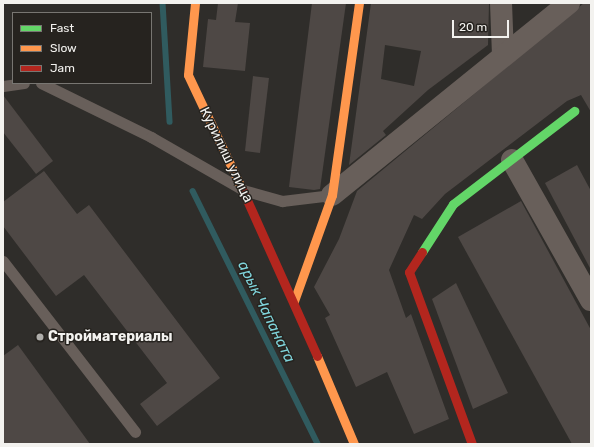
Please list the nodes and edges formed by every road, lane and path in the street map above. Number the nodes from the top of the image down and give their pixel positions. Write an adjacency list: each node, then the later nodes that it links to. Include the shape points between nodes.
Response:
1 (195, 3): 11 (street, Курилиш улица, via 188,75)
2 (359, 3): 12 (street)
3 (501, 3): 5 (street)
4 (569, 3): 5 (street)
5 (503, 56): 12 (street)
6 (17, 84): 8 (lane)
7 (43, 84): 11 (lane, via 150,137)
8 (3, 86)
9 (574, 111): 10 (street)
10 (512, 160): 14 (street); 18 (street, via 453,204 409,272)
11 (243, 190): 12 (lane, via 282,201); 15 (street, Курилиш улица)
12 (332, 195): 15 (street)
13 (3, 261): 16 (lane)
14 (591, 300)
15 (294, 302): 17 (street, Курилиш улица)
16 (135, 432)
17 (354, 444)
18 (472, 444)

